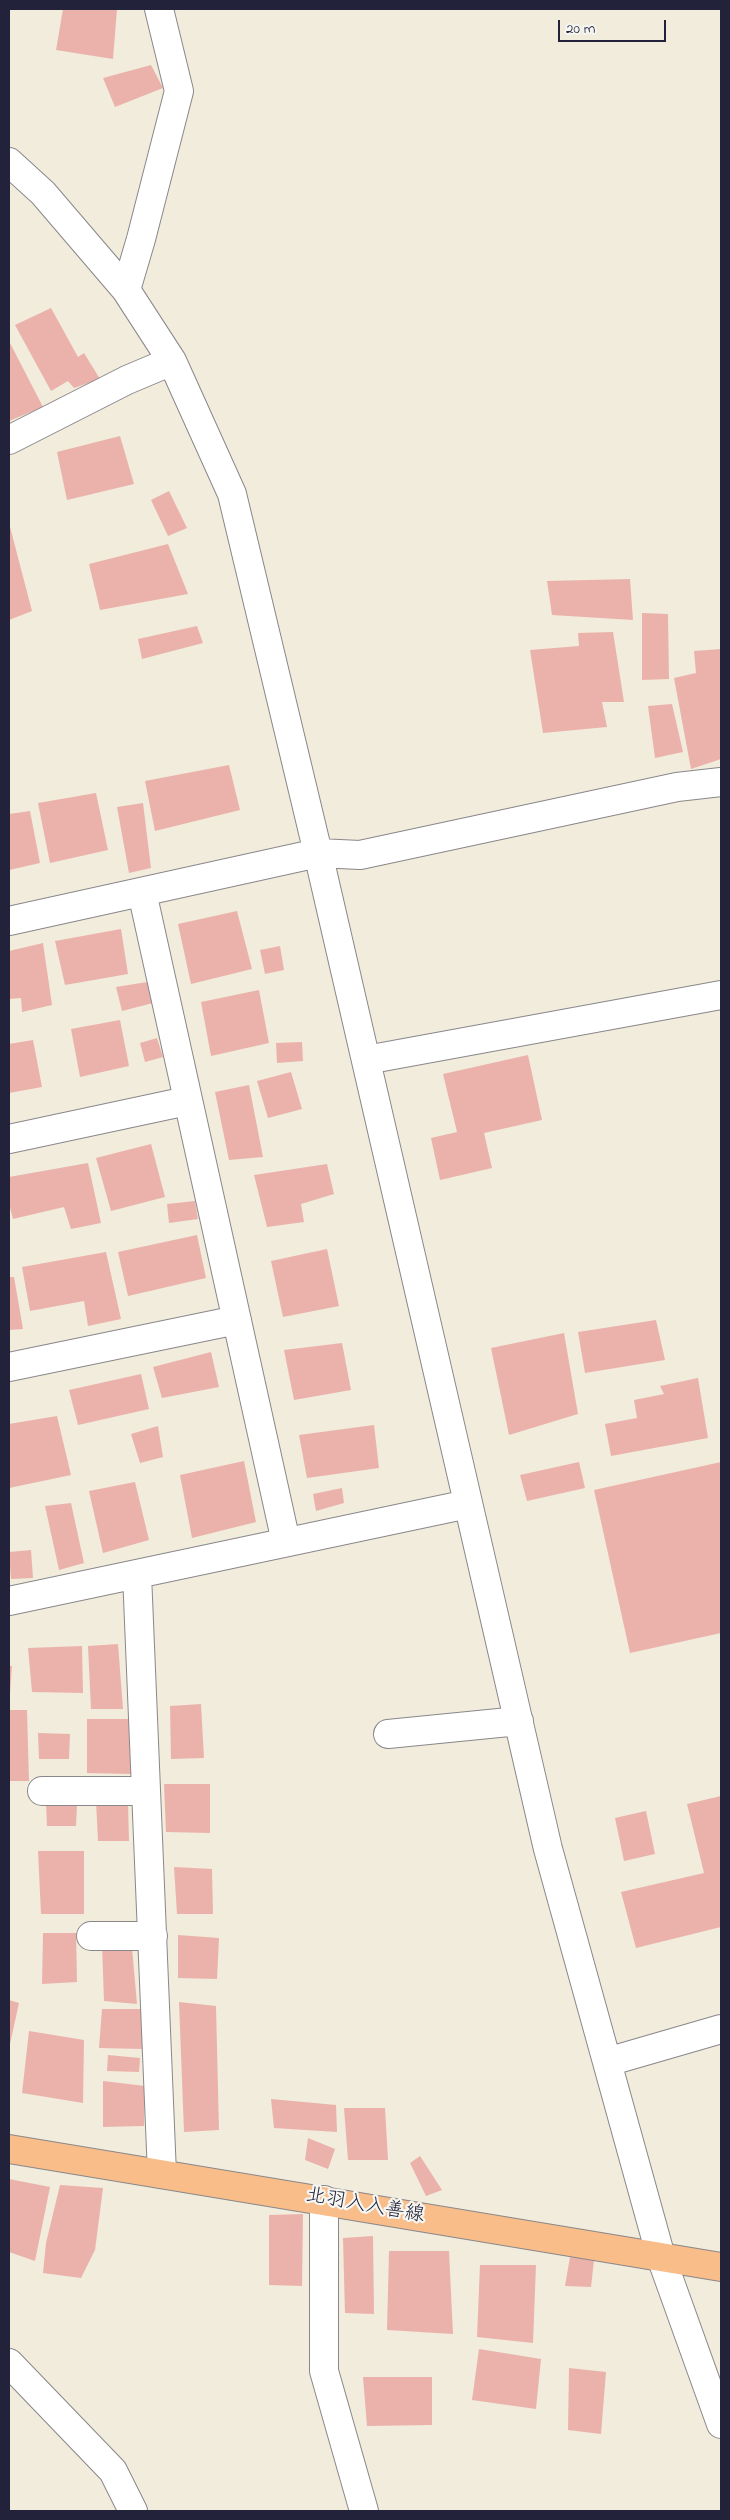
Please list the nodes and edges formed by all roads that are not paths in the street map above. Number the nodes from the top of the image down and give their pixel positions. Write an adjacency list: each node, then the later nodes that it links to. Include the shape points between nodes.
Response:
1 (158, 9): 3 (street, via 179,91)
2 (9, 162): 3 (street, via 44,193)
3 (126, 290): 4 (street)
4 (172, 361): 5 (street, via 127,380); 7 (street, via 232,494)
5 (9, 440)
6 (721, 782): 7 (street, via 677,787 360,855)
7 (318, 852): 8 (street); 11 (street)
8 (142, 892): 9 (street); 12 (street)
9 (9, 921)
10 (721, 995): 11 (street)
11 (366, 1060): 16 (street)
12 (187, 1101): 13 (street); 14 (street)
13 (9, 1139)
14 (237, 1320): 15 (street); 17 (street)
15 (9, 1367)
16 (468, 1504): 17 (street); 20 (street)
17 (286, 1542): 18 (street)
18 (137, 1574): 19 (street); 23 (street)
19 (9, 1601)
20 (518, 1721): 21 (street); 27 (street, via 548,1849)
21 (388, 1734)
22 (42, 1791): 23 (street)
23 (146, 1791): 25 (street)
24 (91, 1936): 25 (street)
25 (153, 1936): 29 (street)
26 (721, 2029): 27 (street)
27 (607, 2062): 31 (street)
28 (9, 2149): 29 (main road, 北羽入入善線)
29 (162, 2174): 30 (main road, 北羽入入善線)
30 (324, 2200): 31 (main road, 北羽入入善線); 36 (street, via 324,2371)
31 (661, 2257): 32 (main road, 北羽入入善線); 34 (street)
32 (721, 2267)
33 (9, 2363): 35 (street, via 113,2470)
34 (721, 2424)
35 (133, 2511)
36 (364, 2511)

